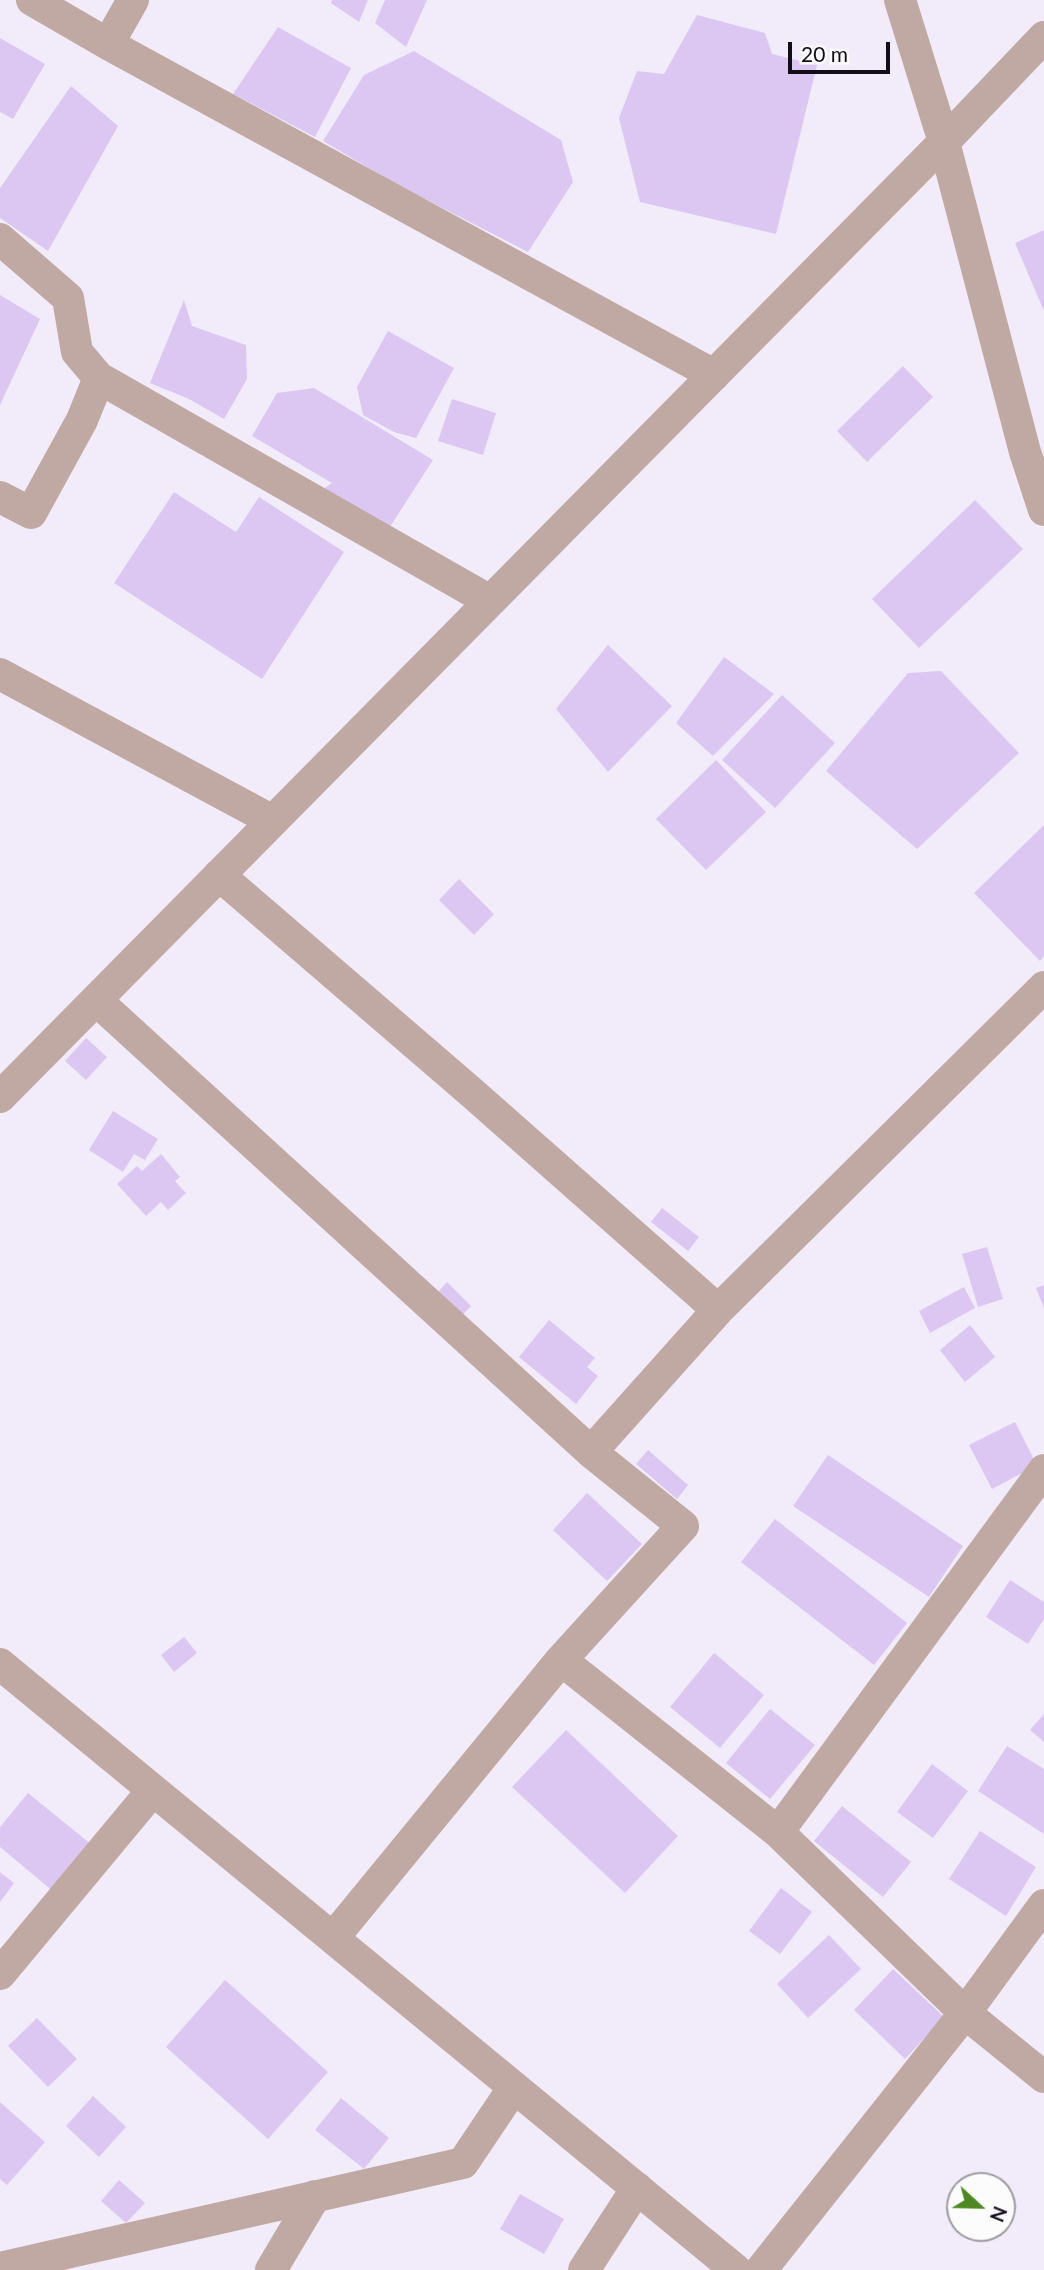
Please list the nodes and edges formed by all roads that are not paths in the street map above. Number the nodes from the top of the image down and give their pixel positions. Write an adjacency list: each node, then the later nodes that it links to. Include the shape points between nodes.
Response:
1 (32, 0): 5 (street)
2 (133, 0): 5 (street)
3 (900, 0): 6 (street)
4 (1044, 37): 6 (street)
5 (108, 44): 8 (street)
6 (944, 142): 8 (street); 10 (street)
7 (0, 239): 9 (street, via 68,298 78,352)
8 (714, 375): 13 (street)
9 (99, 378): 11 (street, via 82,420 31,513); 13 (street)
10 (1034, 450): 12 (street)
11 (0, 497)
12 (1044, 510)
13 (490, 601): 15 (street)
14 (0, 674): 15 (street)
15 (272, 821): 16 (street)
16 (219, 875): 18 (street); 20 (street)
17 (1044, 987): 20 (street)
18 (96, 1000): 19 (street); 21 (street)
19 (0, 1097)
20 (718, 1310): 21 (street)
21 (591, 1452): 23 (street, via 683,1526)
22 (1044, 1470): 26 (street)
23 (561, 1660): 26 (street); 28 (street)
24 (0, 1664): 25 (street)
25 (153, 1790): 28 (street); 29 (street)
26 (778, 1832): 30 (street)
27 (1044, 1905): 30 (street)
28 (333, 1938): 32 (street)
29 (0, 1974)
30 (965, 2014): 31 (street); 39 (street)
31 (1044, 2077)
32 (514, 2087): 33 (street); 34 (street, via 463,2163)
33 (637, 2188): 37 (street); 38 (street)
34 (315, 2196): 35 (street); 36 (street)
35 (0, 2268)
36 (271, 2270)
37 (584, 2270)
38 (736, 2270)
39 (761, 2270)

